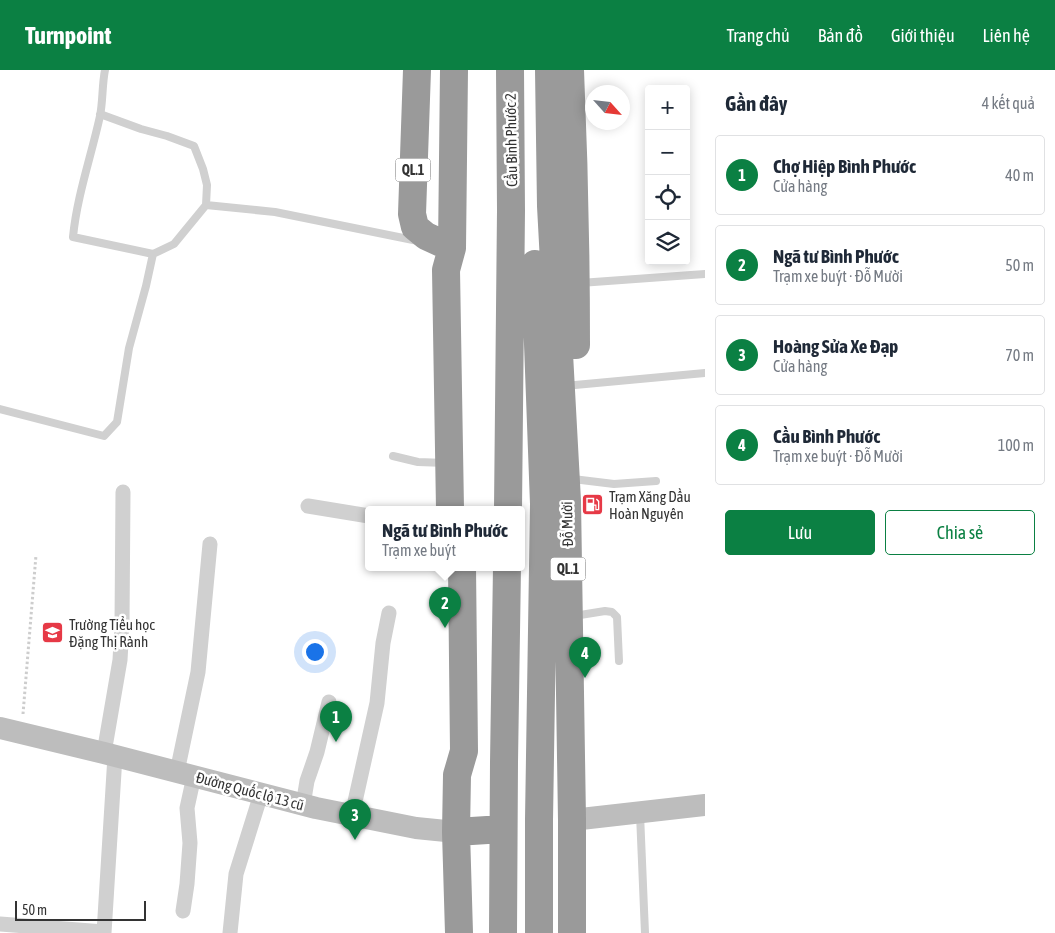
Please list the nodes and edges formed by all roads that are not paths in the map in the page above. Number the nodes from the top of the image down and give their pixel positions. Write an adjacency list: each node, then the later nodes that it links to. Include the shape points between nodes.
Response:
1 (105, 70): 8 (lane)
2 (417, 70): 11 (highway, QL.1, via 412,214 415,227)
3 (454, 70): 11 (highway, QL.1)
4 (510, 70): 10 (highway, Cầu Bình Phước 2 / QL.1)
5 (532, 70): 10 (highway, Cầu Bình Phước 2 / QL.1)
6 (549, 70): 10 (highway, QL.1)
7 (570, 70): 14 (highway, QL.1)
8 (100, 114): 9 (lane, via 194,146 207,186); 12 (lane, via 75,217 73,238)
9 (206, 205): 11 (lane, via 275,212); 12 (lane, via 174,244)
10 (532, 208): 22 (highway, Đỗ Mười / QL.1); 26 (highway, QL.1)
11 (452, 248): 19 (highway, QL.1, via 446,270); 25 (highway, QL.1, via 460,269)
12 (153, 254): 17 (lane, via 129,348 117,422 104,436)
13 (705, 274): 14 (lane)
14 (576, 283): 16 (highway, QL.1)
15 (705, 373): 16 (lane)
16 (576, 384): 22 (highway, QL.1, via 576,460)
17 (0, 409)
18 (393, 456): 19 (lane, via 418,462)
19 (450, 463): 24 (highway, QL.1)
20 (656, 481): 22 (lane, via 614,484)
21 (124, 492): 37 (street, via 122,625)
22 (562, 495): 33 (highway, Đỗ Mười / QL.1); 45 (highway, Đỗ Mười / QL.1)
23 (308, 506): 27 (street)
24 (450, 506)
25 (462, 506)
26 (508, 506)
27 (365, 515)
28 (210, 544): 38 (street)
29 (450, 571): 39 (highway, via 450,752)
30 (462, 571): 39 (highway, via 464,751)
31 (507, 571): 46 (highway)
32 (389, 613): 44 (street, via 377,703)
33 (569, 616): 34 (lane, via 612,612 617,617); 45 (highway, Đỗ Mười / QL.1)
34 (619, 661)
35 (329, 702): 41 (street)
36 (10, 731): 37 (street, Đường Quốc lộ 13 cũ)
37 (110, 755): 38 (street, Đường Quốc lộ 13 cũ); 50 (street)
38 (185, 774): 40 (street, Đường Quốc lộ 13 cũ); 48 (street, via 190,843)
39 (457, 774): 47 (highway)
40 (261, 794): 41 (street, Đường Quốc lộ 13 cũ); 51 (street, via 236,874)
41 (303, 805): 44 (street, Đường Quốc lộ 13 cũ)
42 (705, 805): 43 (street)
43 (640, 812): 45 (street); 58 (lane)
44 (352, 815): 47 (street, Đường Quốc lộ 13 cũ, via 416,828)
45 (556, 820): 55 (highway, Đỗ Mười / QL.1); 56 (highway, Đỗ Mười / QL.1); 57 (highway, Đỗ Mười / QL.1)
46 (494, 830): 47 (highway, Đường Quốc lộ 13 cũ); 53 (highway); 54 (highway)
47 (456, 832): 52 (highway)
48 (183, 911)
49 (0, 924): 50 (street)
50 (104, 932)
51 (230, 933)
52 (459, 933)
53 (485, 933)
54 (503, 933)
55 (538, 933)
56 (555, 933)
57 (572, 933)
58 (645, 933)

